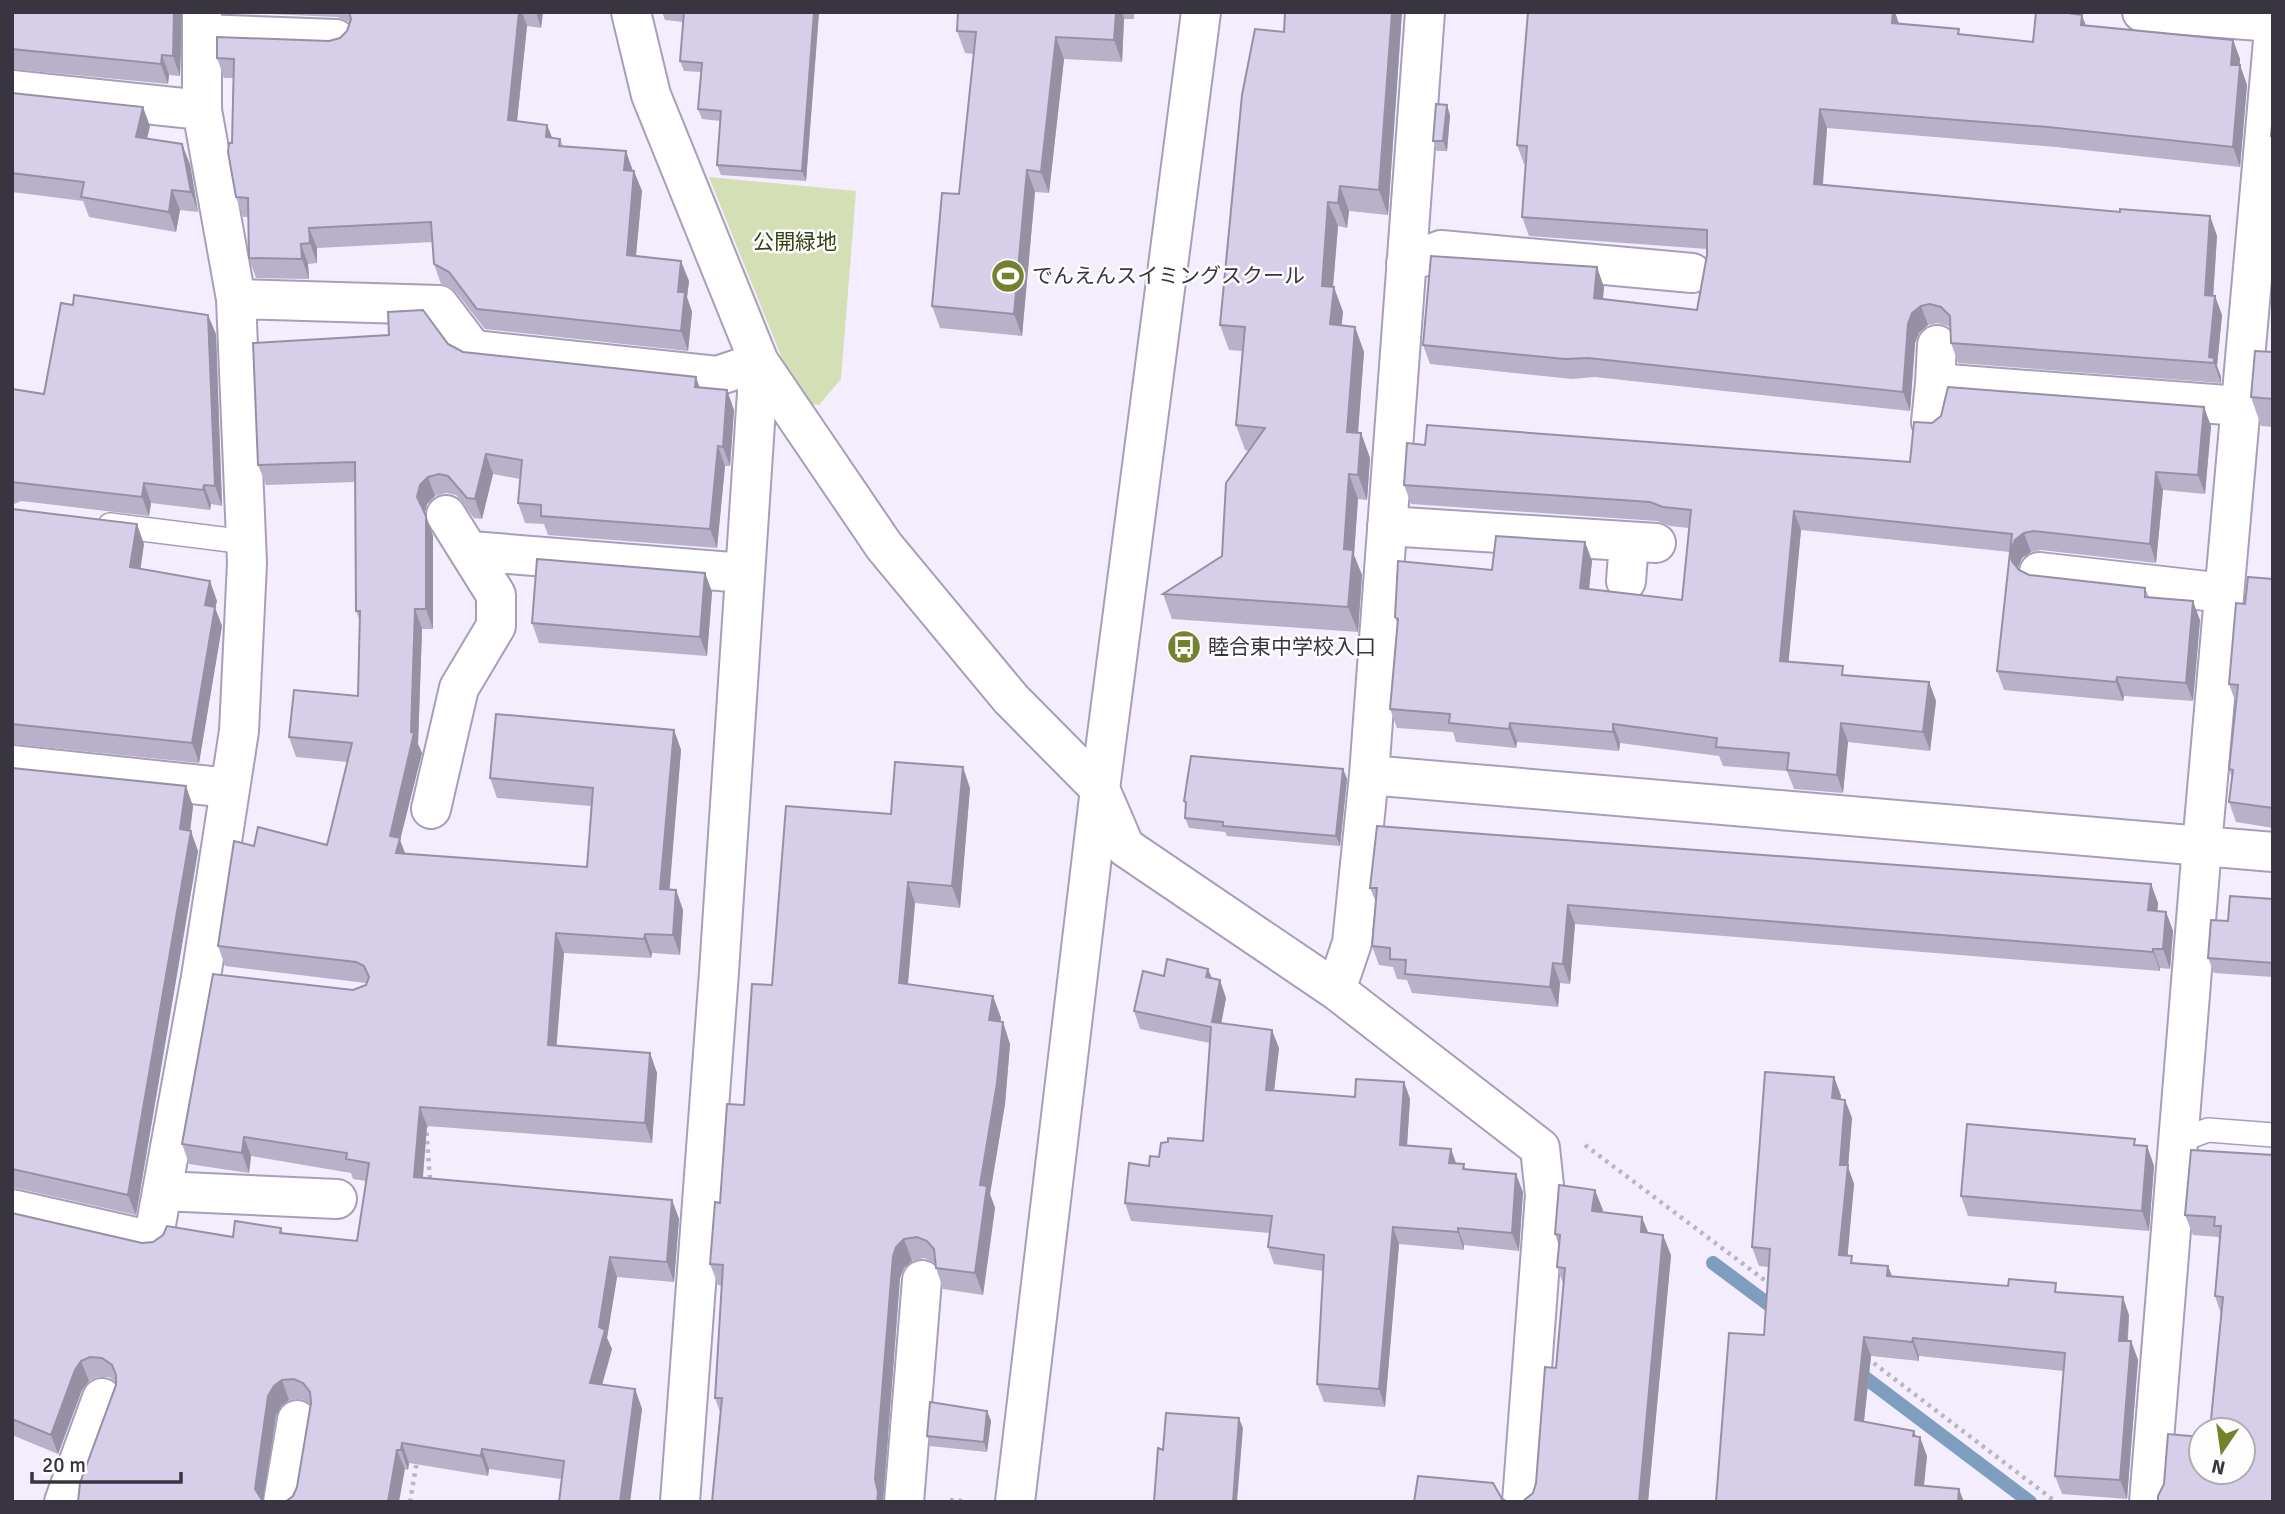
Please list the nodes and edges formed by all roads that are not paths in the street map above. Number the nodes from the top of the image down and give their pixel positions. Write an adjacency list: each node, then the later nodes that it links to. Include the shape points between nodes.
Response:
1 (631, 12): 15 (street, via 651,95)
2 (1201, 12): 31 (street)
3 (1426, 12): 11 (street)
4 (2142, 12): 5 (street)
5 (2273, 22)
6 (202, 23): 7 (street); 10 (street)
7 (336, 39)
8 (2273, 41): 17 (street)
9 (12, 90): 10 (street)
10 (202, 110): 13 (street)
11 (1406, 263): 12 (street, via 1441,250); 21 (street)
12 (1692, 273)
13 (236, 299): 15 (street, via 439,305 473,350 717,376); 22 (street)
14 (1937, 345): 16 (street)
15 (759, 362): 25 (street); 31 (street, via 884,547 1011,699)
16 (1935, 383): 17 (street); 18 (street)
17 (2241, 406): 27 (street)
18 (1931, 422)
19 (446, 515): 23 (street)
20 (89, 522): 22 (lane)
21 (1387, 526): 26 (street, via 1642,542); 29 (street)
22 (246, 542): 30 (street, via 239,731)
23 (471, 551): 25 (street); 32 (street, via 496,595 496,626 459,688)
24 (2039, 572): 27 (street)
25 (744, 573): 46 (street)
26 (1626, 582)
27 (2224, 593): 33 (street)
28 (12, 765): 30 (street)
29 (1369, 775): 33 (street); 35 (street, via 1352,943)
30 (230, 788): 38 (street, via 214,978)
31 (1100, 789): 35 (street, via 1125,848); 48 (street)
32 (431, 809)
33 (2202, 846): 34 (street); 37 (street)
34 (2273, 852)
35 (1336, 990): 49 (street, via 1539,1148 1545,1195)
36 (2273, 1135): 37 (lane, via 2207,1130)
37 (2178, 1141): 50 (street)
38 (162, 1191): 39 (street); 40 (street, via 153,1241)
39 (337, 1199)
40 (12, 1209)
41 (922, 1280): 47 (street)
42 (102, 1398): 44 (street)
43 (297, 1420): 45 (street)
44 (64, 1502)
45 (283, 1502)
46 (680, 1502)
47 (904, 1502)
48 (1016, 1502)
49 (1522, 1502)
50 (2149, 1502)

